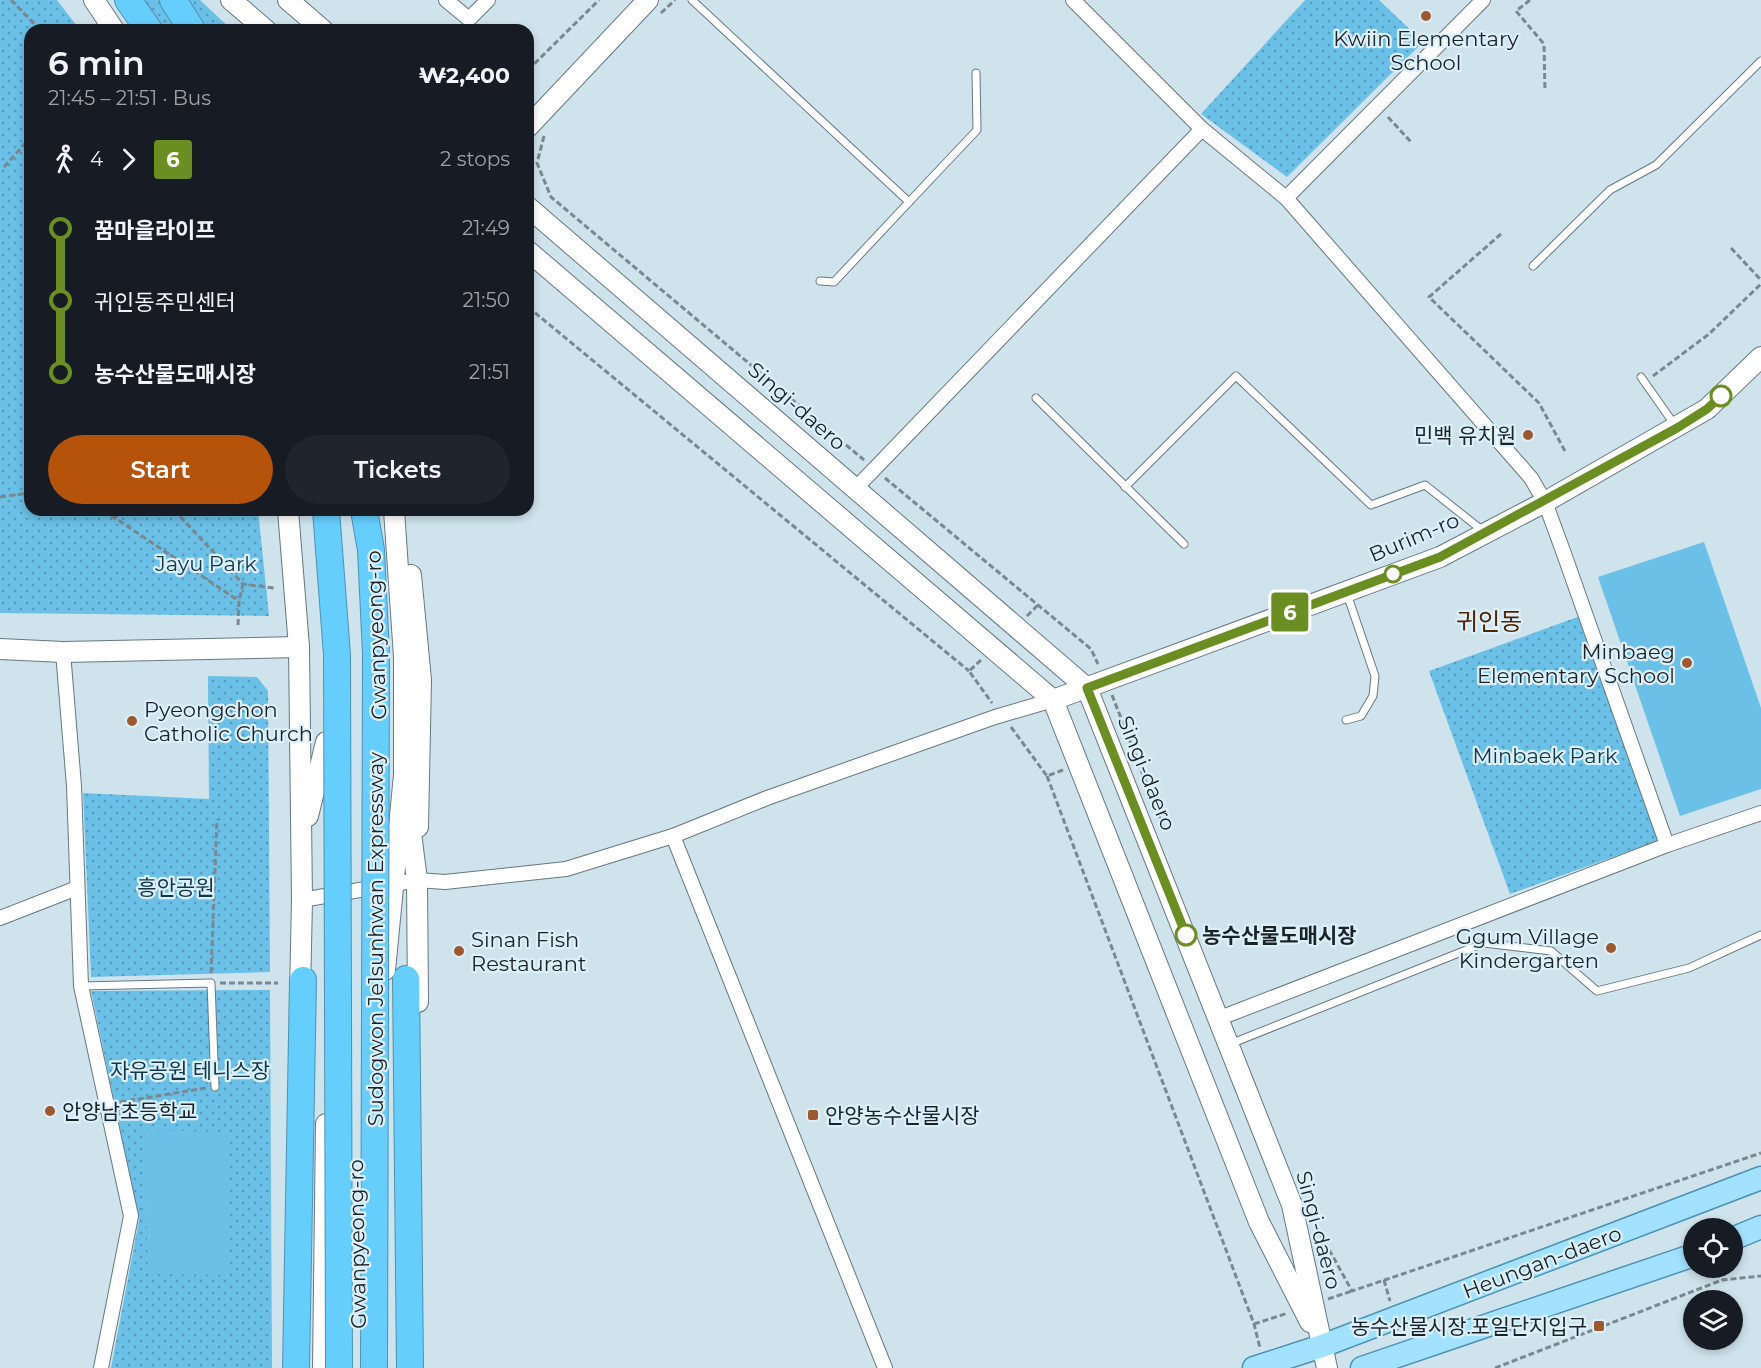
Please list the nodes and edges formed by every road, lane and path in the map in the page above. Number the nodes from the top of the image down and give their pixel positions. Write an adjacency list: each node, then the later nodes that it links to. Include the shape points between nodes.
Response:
1 (11, 0): 16 (path)
2 (94, 0): 17 (street)
3 (120, 0): 18 (street)
4 (128, 0): 19 (highway)
5 (173, 0): 20 (highway)
6 (231, 0): 21 (street)
7 (288, 0): 22 (street)
8 (446, 0): 9 (street, via 469,19)
9 (488, 0)
10 (599, 0): 24 (path)
11 (648, 0): 28 (street)
12 (692, 0): 34 (lane)
13 (1073, 0): 29 (street)
14 (1483, 0): 27 (street)
15 (1530, 0): 26 (path, via 1516,11 1544,44)
16 (34, 24)
17 (110, 24)
18 (137, 24)
19 (144, 24)
20 (188, 24)
21 (259, 24)
22 (316, 24)
23 (1761, 61): 39 (lane, via 1656,165 1610,190)
24 (534, 64)
25 (976, 73): 34 (lane, via 977,130)
26 (1545, 91)
27 (1378, 106): 30 (path); 33 (street)
28 (534, 121)
29 (1202, 129): 33 (street); 49 (street)
30 (1411, 142)
31 (24, 145): 32 (path)
32 (4, 168)
33 (1286, 198): 52 (street, via 1531,478)
34 (909, 202): 40 (lane, via 834,282)
35 (534, 212): 49 (street, Singi-daero)
36 (1501, 234): 47 (path, via 1429,297 1539,403)
37 (1731, 248): 41 (path)
38 (534, 256): 74 (street, Singi-daero)
39 (1533, 266)
40 (820, 280)
41 (1761, 282): 44 (path, via 1709,334)
42 (534, 313): 72 (path)
43 (1761, 357): 46 (street, Burim-ro, via 1707,409)
44 (1642, 380): 46 (lane)
45 (1036, 398): 48 (lane)
46 (1677, 428): 52 (street, Burim-ro)
47 (1566, 453)
48 (1125, 487): 62 (lane, via 1236,376 1371,505 1425,485); 63 (lane)
49 (856, 488): 73 (street, Singi-daero)
50 (24, 494): 51 (path)
51 (0, 497)
52 (1545, 502): 62 (street, Burim-ro); 83 (street)
53 (110, 516): 61 (path)
54 (180, 516): 64 (path)
55 (288, 516): 69 (street)
56 (314, 516): 76 (street, Gwanpyeong-ro, via 326,659)
57 (326, 516): 116 (highway, Sudogwon Je1sunhwan Expressway, bridge, via 337,655)
58 (365, 516): 117 (highway, Sudogwon Je1sunhwan Expressway, bridge, via 376,654)
59 (394, 516): 77 (street, Gwanpyeong-ro, via 404,657)
60 (403, 516): 84 (street, via 422,681)
61 (115, 518): 67 (path)
62 (1485, 532): 66 (street, Burim-ro, via 1440,557)
63 (1184, 544)
64 (243, 584): 65 (path); 67 (path)
65 (274, 588)
66 (1346, 591): 73 (street, Burim-ro); 75 (lane, via 1375,676 1373,696 1361,716)
67 (239, 601): 68 (path)
68 (238, 626)
69 (299, 647): 71 (street); 82 (street)
70 (0, 649): 71 (street)
71 (63, 651): 86 (street, via 74,786)
72 (969, 671)
73 (1087, 688): 74 (street, Burim-ro); 95 (street, Singi-daero)
74 (1053, 700): 81 (street, via 766,798); 110 (street, Singi-daero, via 1259,1222)
75 (1346, 720)
76 (326, 742): 82 (street); 87 (street, Gwanpyeong-ro)
77 (404, 775): 84 (street); 85 (street, Gwanpyeong-ro)
78 (1047, 776): 111 (path, via 1254,1324)
79 (1761, 813): 83 (street)
80 (218, 819): 93 (path)
81 (674, 836): 84 (street, via 566,869 445,882); 121 (street)
82 (302, 843): 88 (street)
83 (1667, 846): 95 (street)
84 (417, 880): 85 (street); 91 (street); 120 (street)
85 (394, 884): 87 (street); 118 (street, Gwanpyeong-ro, via 379,1033)
86 (77, 888): 89 (street); 94 (street)
87 (327, 896): 88 (street); 115 (street, Gwanpyeong-ro)
88 (302, 900): 92 (street)
89 (0, 918)
90 (1761, 935): 96 (lane, via 1689,968 1597,991 1551,951 1484,943)
91 (406, 979): 119 (highway)
92 (290, 981): 93 (path); 113 (street); 114 (highway)
93 (211, 983): 94 (lane); 97 (lane)
94 (81, 986): 98 (street)
95 (1220, 1018): 96 (street, Singi-daero)
96 (1230, 1044): 110 (street, Singi-daero, via 1292,1204)
97 (215, 1087): 98 (path)
98 (107, 1105): 112 (street, via 131,1216)
99 (1761, 1153): 103 (path, via 1352,1291)
100 (1761, 1178): 102 (main road, Heungan-daero)
101 (1761, 1187): 102 (main road)
102 (1700, 1203): 110 (main road, Heungan-daero)
103 (1313, 1222)
104 (1761, 1227): 106 (main road)
105 (1761, 1234): 107 (main road)
106 (1743, 1236)
107 (1743, 1238)
108 (1683, 1259): 123 (main road, Heungan-daero)
109 (1761, 1276): 124 (path, via 1722,1280)
110 (1322, 1346): 111 (main road, Heungan-daero); 122 (street)
111 (1259, 1366)
112 (101, 1368)
113 (291, 1368)
114 (296, 1368)
115 (323, 1368)
116 (339, 1368)
117 (374, 1368)
118 (382, 1368)
119 (410, 1368)
120 (421, 1368)
121 (885, 1368)
122 (1327, 1368)
123 (1362, 1368)
124 (1495, 1368)

